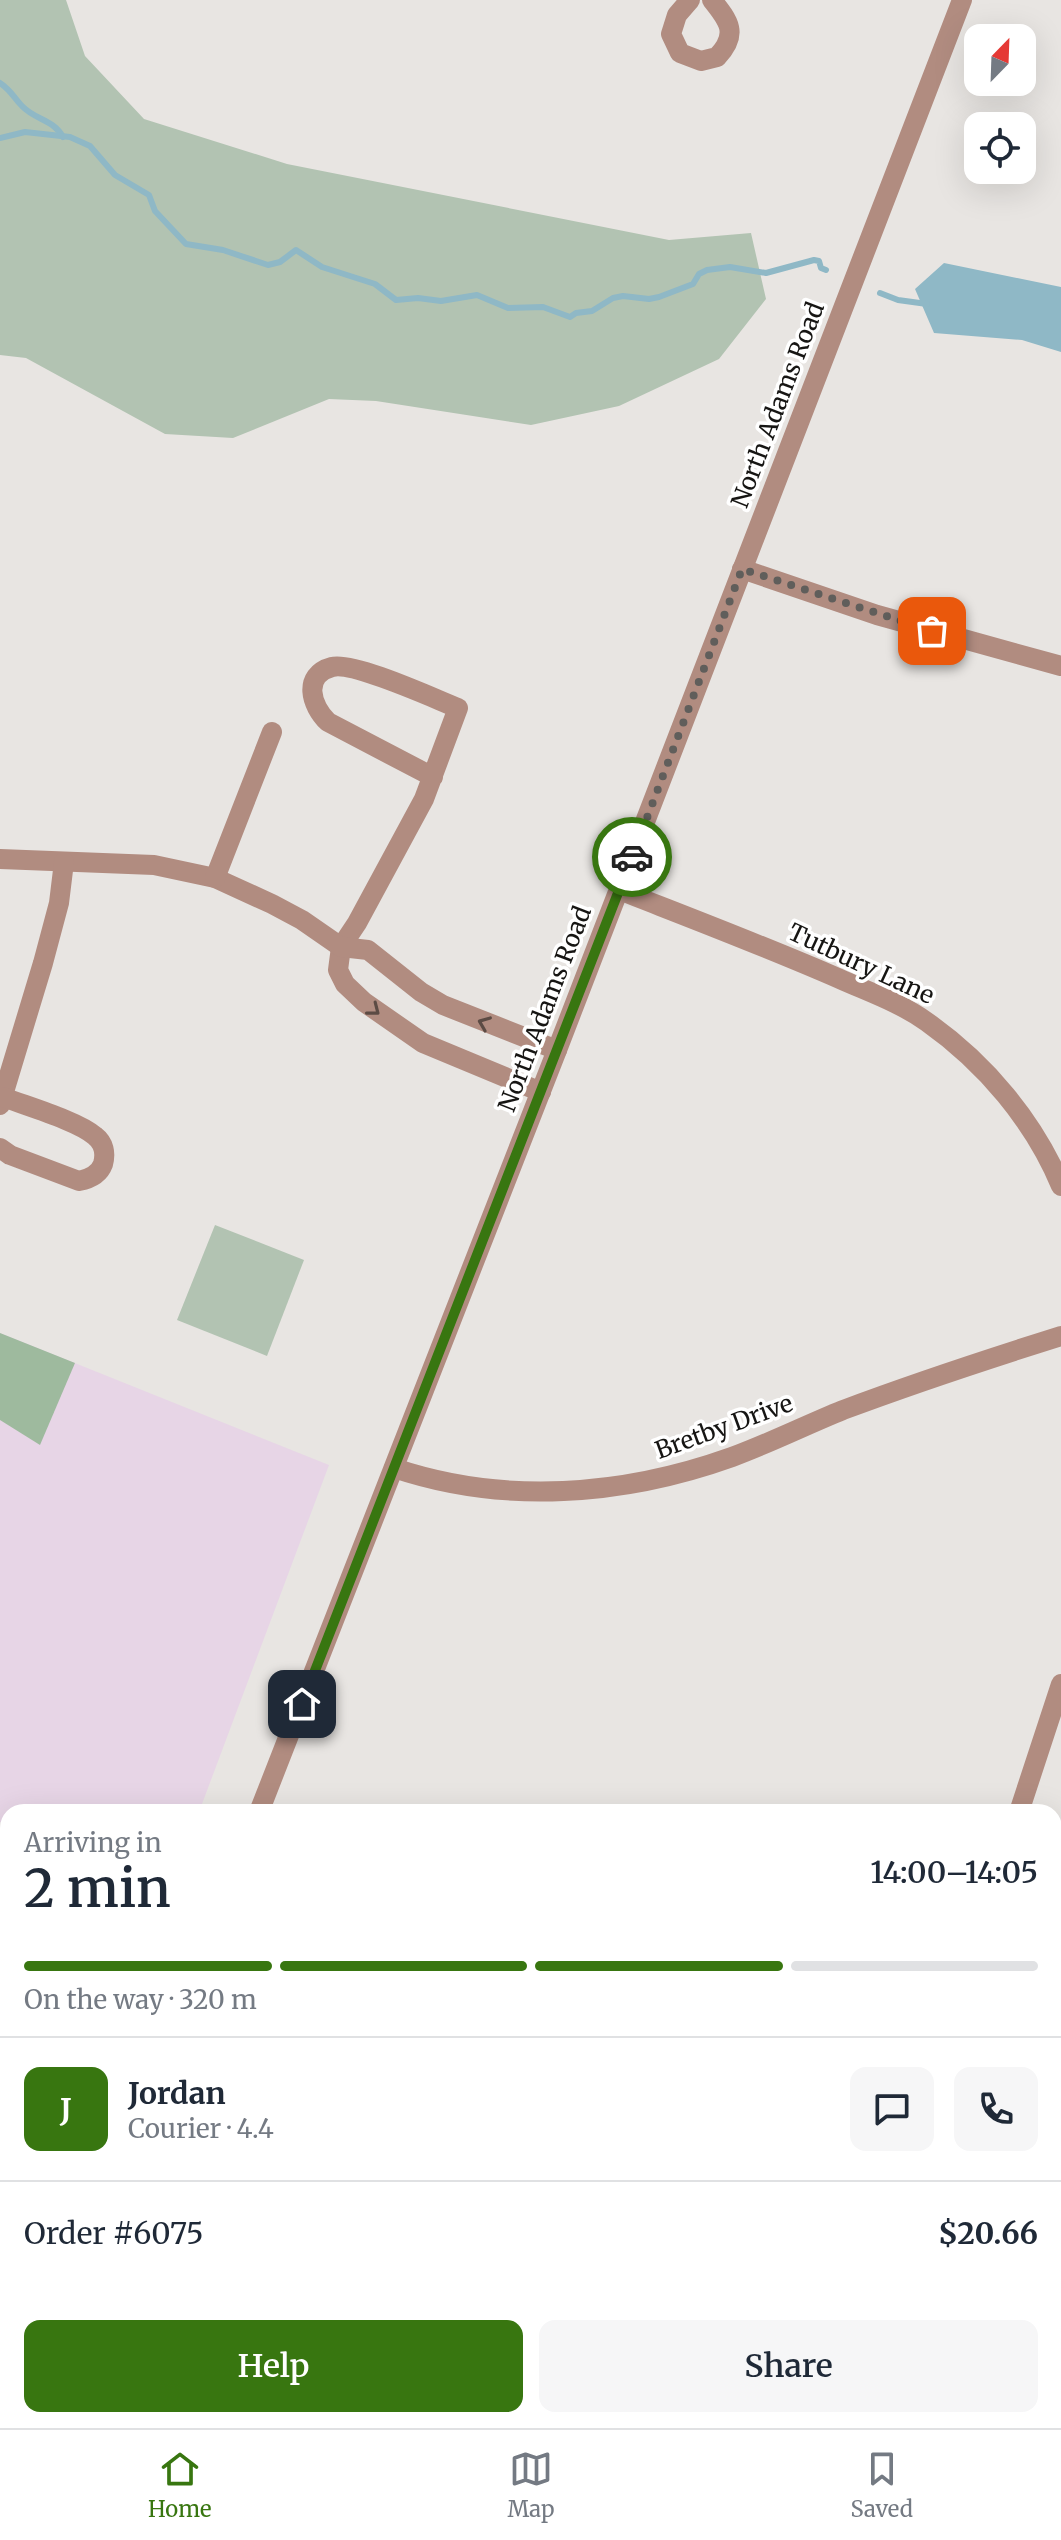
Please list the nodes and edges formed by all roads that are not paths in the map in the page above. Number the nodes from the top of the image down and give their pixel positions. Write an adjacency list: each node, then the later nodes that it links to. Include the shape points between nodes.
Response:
1 (690, 0): 2 (street, via 677,15 671,34 680,53 701,61 717,57 730,37 724,14)
2 (712, 0)
3 (962, 0): 4 (street, North Adams Road)
4 (742, 569): 5 (street, via 877,615); 11 (street, North Adams Road)
5 (1061, 666)
6 (272, 732): 10 (street)
7 (433, 777): 7 (street, via 458,708 353,667 330,667 317,676 313,699 328,722); 12 (street)
8 (0, 859): 9 (street)
9 (64, 862): 10 (street, via 154,865); 15 (street, via 59,903)
10 (215, 878): 12 (street, via 282,909)
11 (619, 890): 13 (street, North Adams Road); 17 (street, Tutbury Lane, via 820,970 928,1022 974,1061 1017,1109)
12 (341, 947): 13 (street, one-way to 12, via 443,1005 368,950); 14 (street, one-way to 14, via 338,970 345,984 399,1029)
13 (557, 1050): 14 (street, North Adams Road)
14 (541, 1092): 19 (street, North Adams Road)
15 (1, 1101): 16 (street, via 86,1130 103,1145 105,1154 99,1172 79,1181)
16 (0, 1148)
17 (1061, 1186)
18 (1061, 1336): 19 (street, Bretby Drive, via 855,1406 732,1457 656,1479 578,1491 505,1490 437,1481)
19 (394, 1468): 21 (street, North Adams Road)
20 (1061, 1684): 22 (street)
21 (262, 1804)
22 (1022, 1804)

